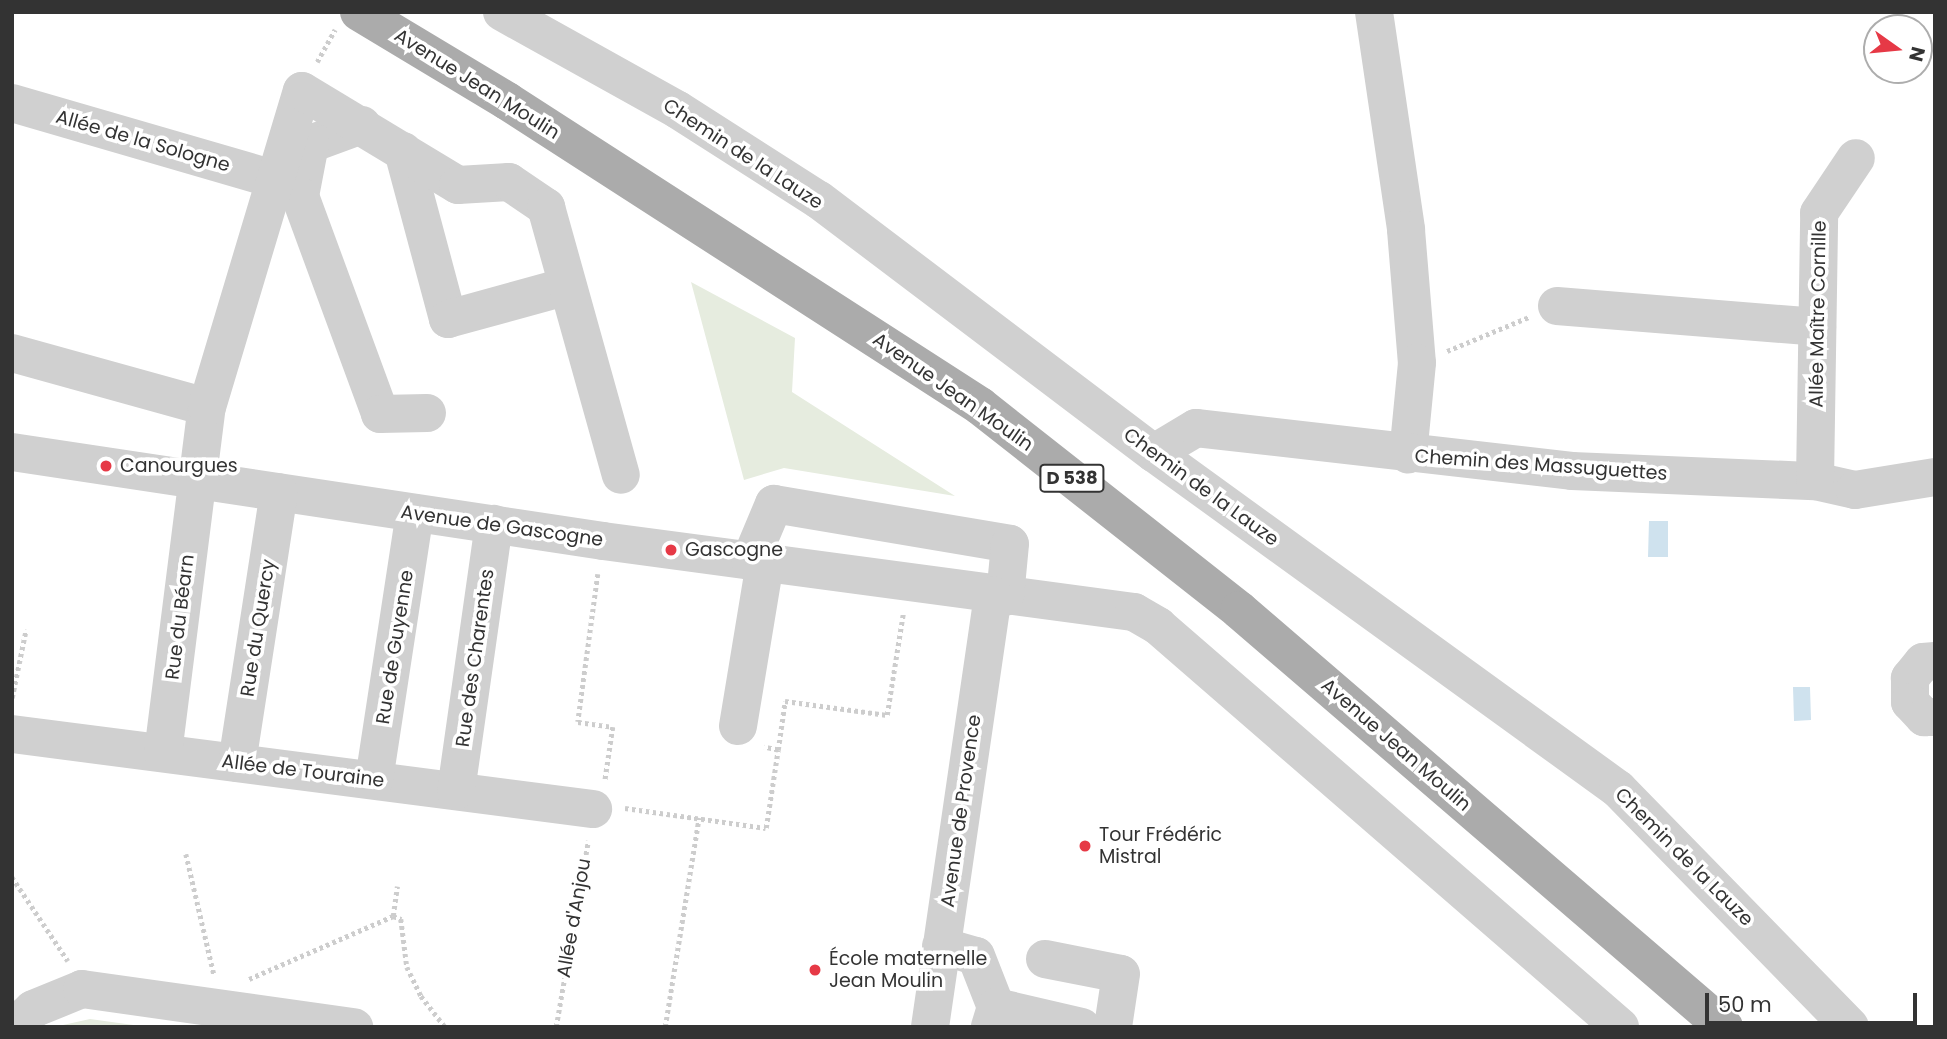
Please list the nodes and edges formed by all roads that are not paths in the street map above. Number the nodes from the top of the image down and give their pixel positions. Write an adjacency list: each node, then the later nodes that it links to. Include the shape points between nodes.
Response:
1 (502, 12): 16 (street, Chemin de la Lauze, via 678,110 818,201)
2 (1374, 12): 17 (street, via 1406,229 1417,363)
3 (349, 18): 45 (main road, Avenue Jean Moulin / D 538, via 507,101 981,407 1239,610)
4 (12, 103): 8 (street, Allée de la Sologne)
5 (362, 125): 6 (street); 8 (street, Rue du Béarn, via 302,91); 14 (street, via 310,144 300,196 380,414)
6 (403, 151): 9 (street, via 458,185 509,182 546,207); 9 (street, via 448,319)
7 (1856, 158): 11 (street, Allée Maître Cornille, via 1819,213)
8 (273, 179): 13 (street, Rue du Béarn)
9 (568, 286): 18 (street)
10 (1557, 306): 11 (street)
11 (1817, 327): 21 (street, Allée Maître Cornille)
12 (12, 353): 13 (street)
13 (207, 407): 20 (street, Rue du Béarn)
14 (427, 413)
15 (12, 452): 20 (street, Avenue de Gascogne)
16 (1154, 453): 17 (street, Chemin des Massuguettes, via 1196,428); 46 (street, Chemin de la Lauze, via 1618,789)
17 (1408, 455): 21 (street, Chemin des Massuguettes, via 1572,471)
18 (621, 475)
19 (1935, 477): 21 (street, Chemin des Massuguettes, via 1855,490)
20 (198, 480): 22 (street, Avenue de Gascogne); 31 (street, Rue du Béarn)
21 (1815, 481)
22 (279, 492): 23 (street, Avenue de Gascogne); 32 (street, Rue du Quercy)
23 (415, 513): 24 (street, Avenue de Gascogne); 33 (street, Rue de Guyenne)
24 (494, 524): 25 (street, Avenue de Gascogne); 34 (street, Rue des Charentes)
25 (757, 562): 26 (street, Avenue de Gascogne); 26 (street, Avenue de Provence, via 774,504 1010,544); 29 (street)
26 (999, 596): 36 (street, Avenue de Provence); 44 (street, Avenue de Gascogne, via 1113,606 1158,626)
27 (1935, 661): 28 (street, via 1923,662 1910,678 1910,702 1924,717)
28 (1935, 717)
29 (738, 726)
30 (12, 734): 31 (street, Allée de Touraine)
31 (163, 753): 32 (street, Allée de Touraine)
32 (237, 763): 33 (street, Allée de Touraine)
33 (374, 780): 34 (street, Allée de Touraine)
34 (456, 791): 35 (street, Allée de Touraine)
35 (606, 808)
36 (941, 946): 38 (street, via 976,956); 41 (street, Avenue de Provence)
37 (1045, 959): 43 (street, via 1121,974)
38 (993, 1017): 42 (street)
39 (14, 1027): 40 (street, via 33,1009 82,989 218,1000)
40 (354, 1027)
41 (930, 1027)
42 (1082, 1027)
43 (1113, 1027)
44 (1620, 1027)
45 (1724, 1027)
46 (1850, 1027)

